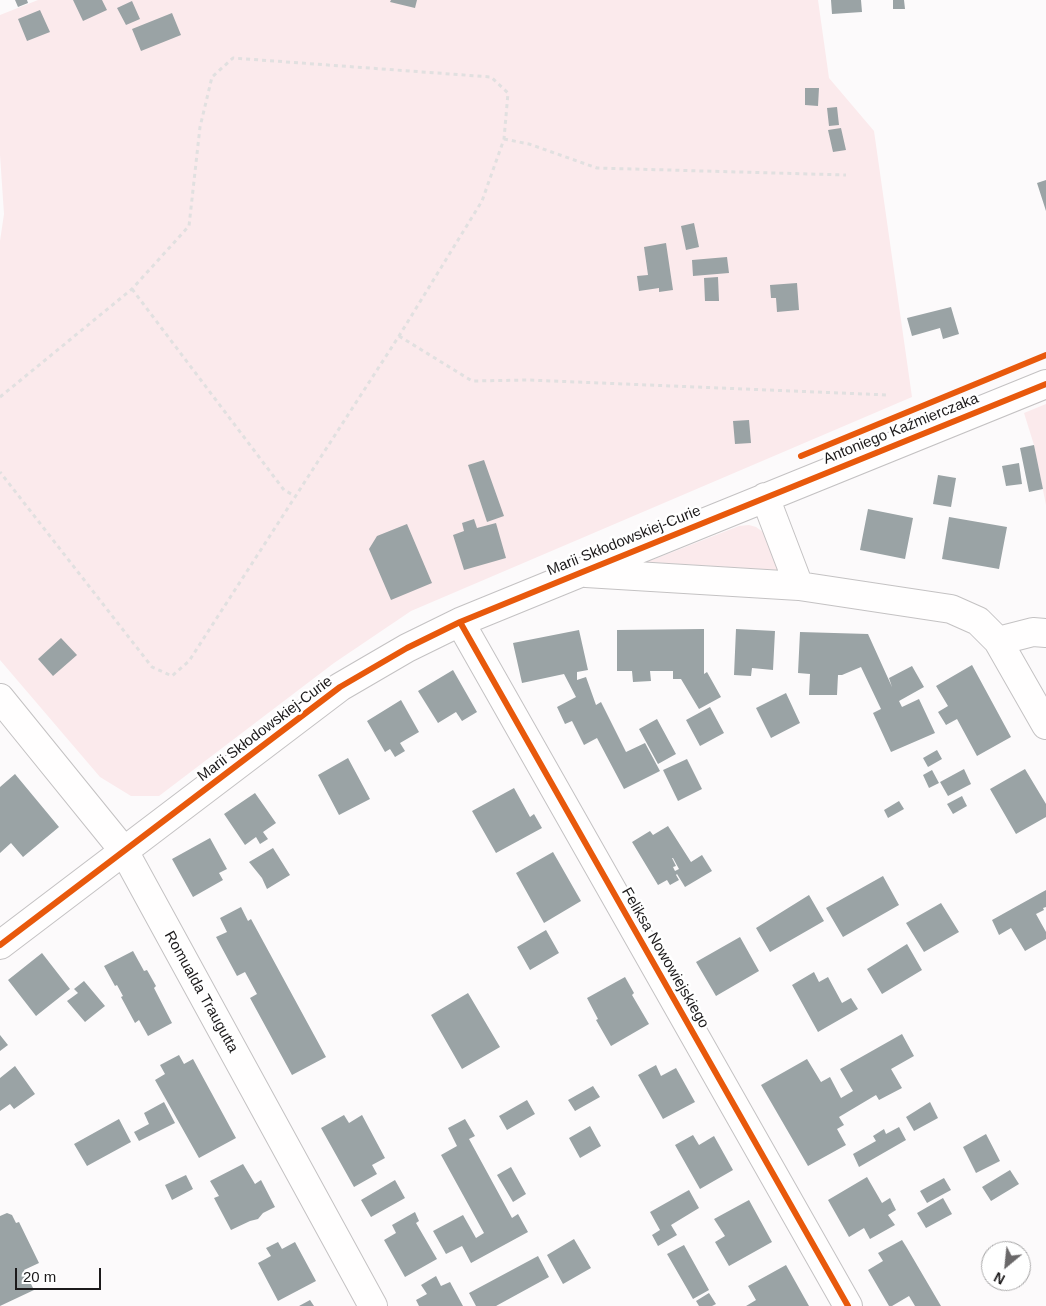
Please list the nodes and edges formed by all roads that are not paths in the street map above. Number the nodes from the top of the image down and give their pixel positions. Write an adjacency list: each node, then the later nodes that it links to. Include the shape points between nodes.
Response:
1 (1046, 384): 2 (street, Antoniego Kaźmierczaka)
2 (765, 497): 3 (street, Marii Skłodowskiej-Curie); 4 (street)
3 (580, 573): 4 (street, Marii Skłodowskiej-Curie); 5 (street, Marii Skłodowskiej-Curie)
4 (799, 586): 7 (street, Marii Skłodowskiej-Curie, via 951,609 978,621)
5 (460, 622): 10 (street, Marii Skłodowskiej-Curie, via 407,648 340,688); 13 (street, Feliksa Nowowiejskiego)
6 (1046, 633): 7 (street, via 1033,632)
7 (998, 641): 9 (street, Marii Skłodowskiej-Curie)
8 (0, 698): 10 (street, Romualda Traugutta)
9 (1046, 725)
10 (124, 851): 11 (street, Marii Skłodowskiej-Curie); 12 (street, Romualda Traugutta)
11 (0, 945)
12 (373, 1306)
13 (848, 1306)

